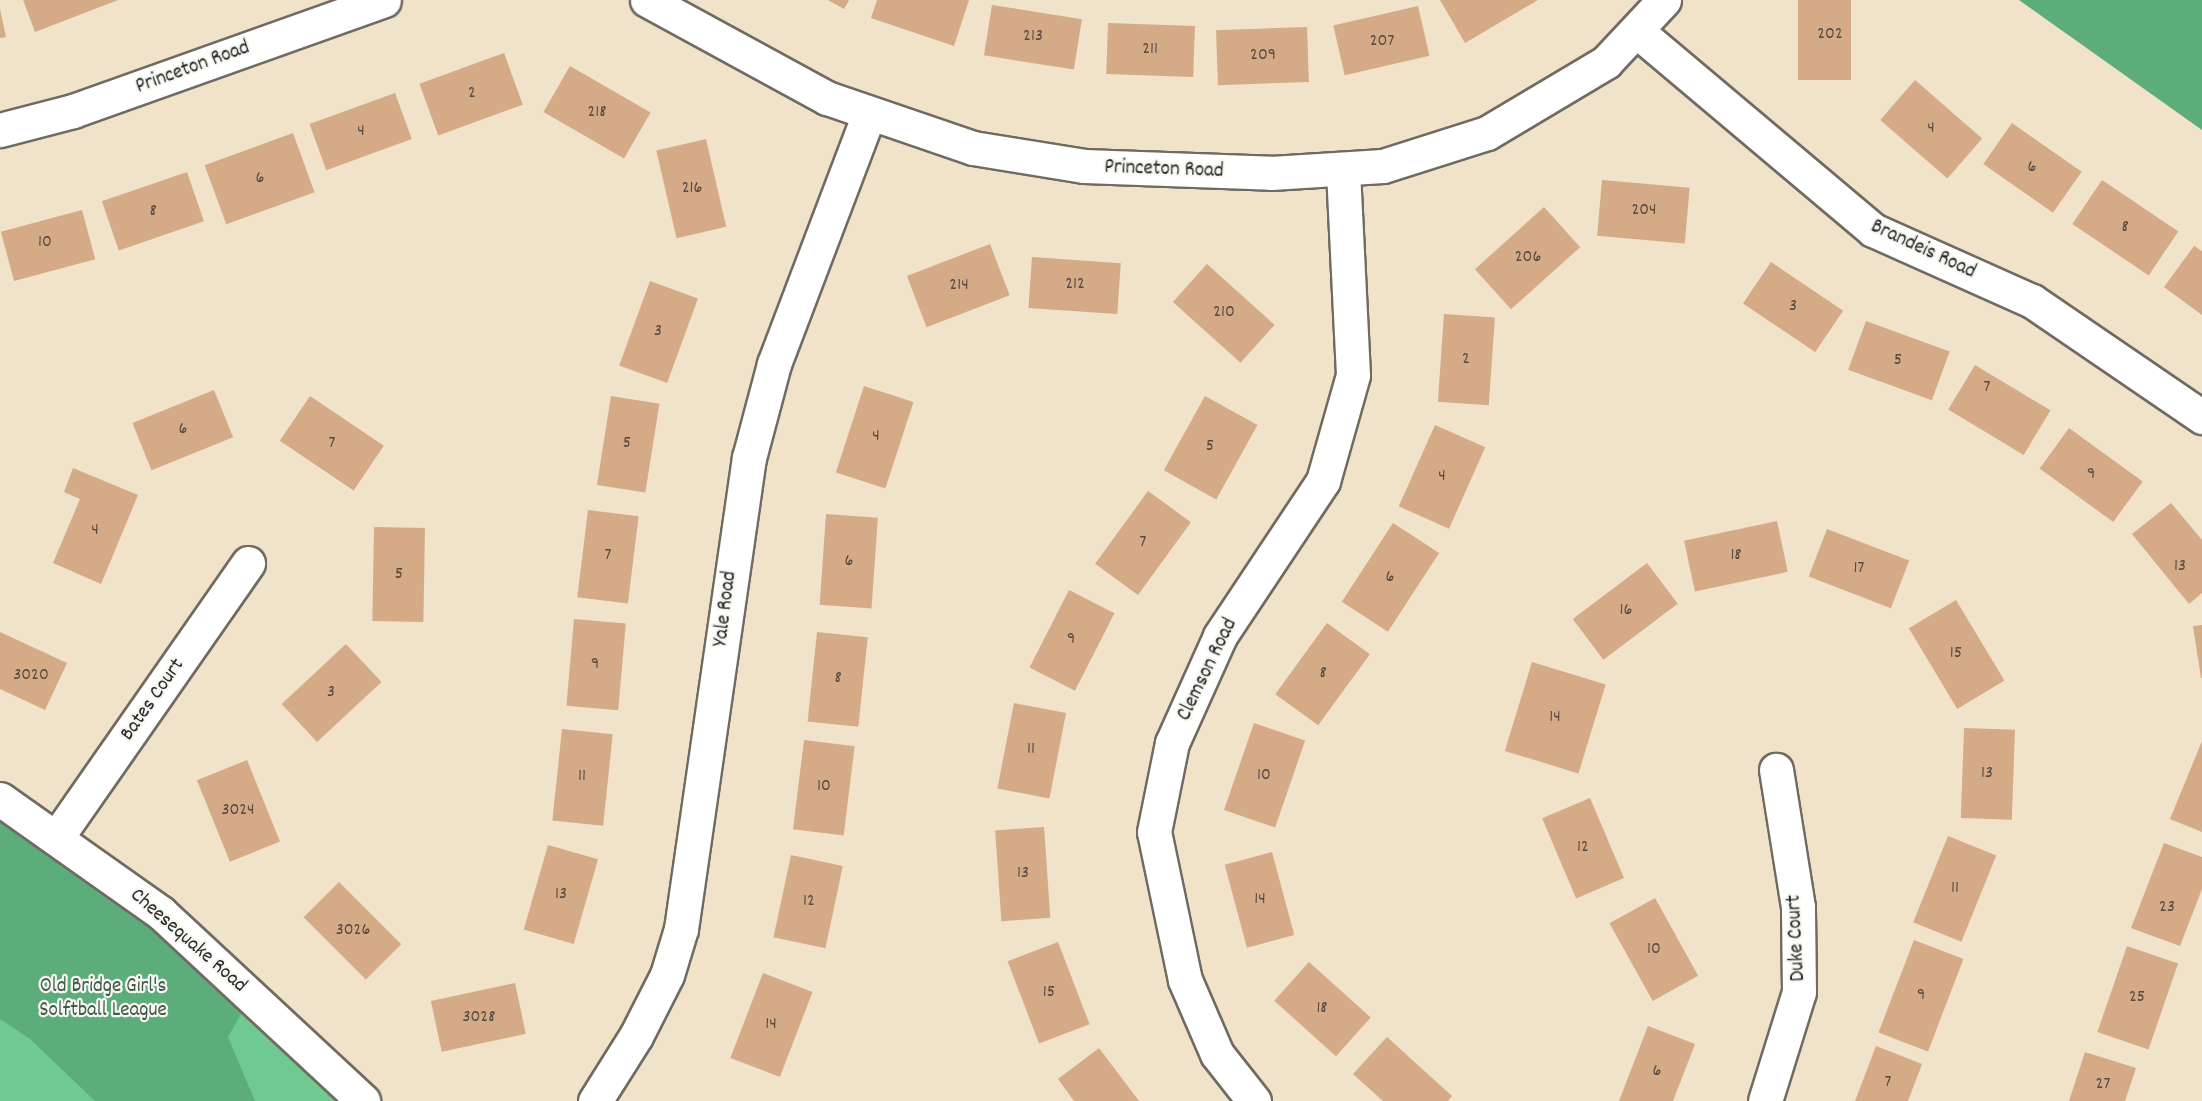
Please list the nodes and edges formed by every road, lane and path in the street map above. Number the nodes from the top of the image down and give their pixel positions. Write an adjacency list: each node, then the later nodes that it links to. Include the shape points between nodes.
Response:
1 (384, 0): 6 (street, Princeton Road, via 73,111)
2 (647, 0): 5 (street, Princeton Road, via 791,80)
3 (1664, 0): 4 (street, Princeton Road)
4 (1638, 32): 7 (street, Princeton Road, via 1571,87 1487,133 1416,159); 8 (street, Brandeis Road, via 1873,230 2032,301)
5 (869, 114): 7 (street, Princeton Road, via 973,148 1045,162 1197,172); 14 (street, Yale Road, via 774,364 749,458 681,929 667,975 636,1036)
6 (0, 130)
7 (1343, 171): 15 (street, Clemson Road, via 1353,287 1353,375 1323,481 1220,636 1172,743 1154,832 1185,980 1217,1054)
8 (2202, 417)
9 (248, 562): 12 (street, Bates Court)
10 (1776, 770): 16 (street, Duke Court, via 1798,907 1799,992)
11 (0, 799): 12 (street, Cheesequake Road)
12 (57, 837): 13 (street, Cheesequake Road, via 161,914)
13 (363, 1101)
14 (595, 1101)
15 (1254, 1101)
16 (1765, 1101)

